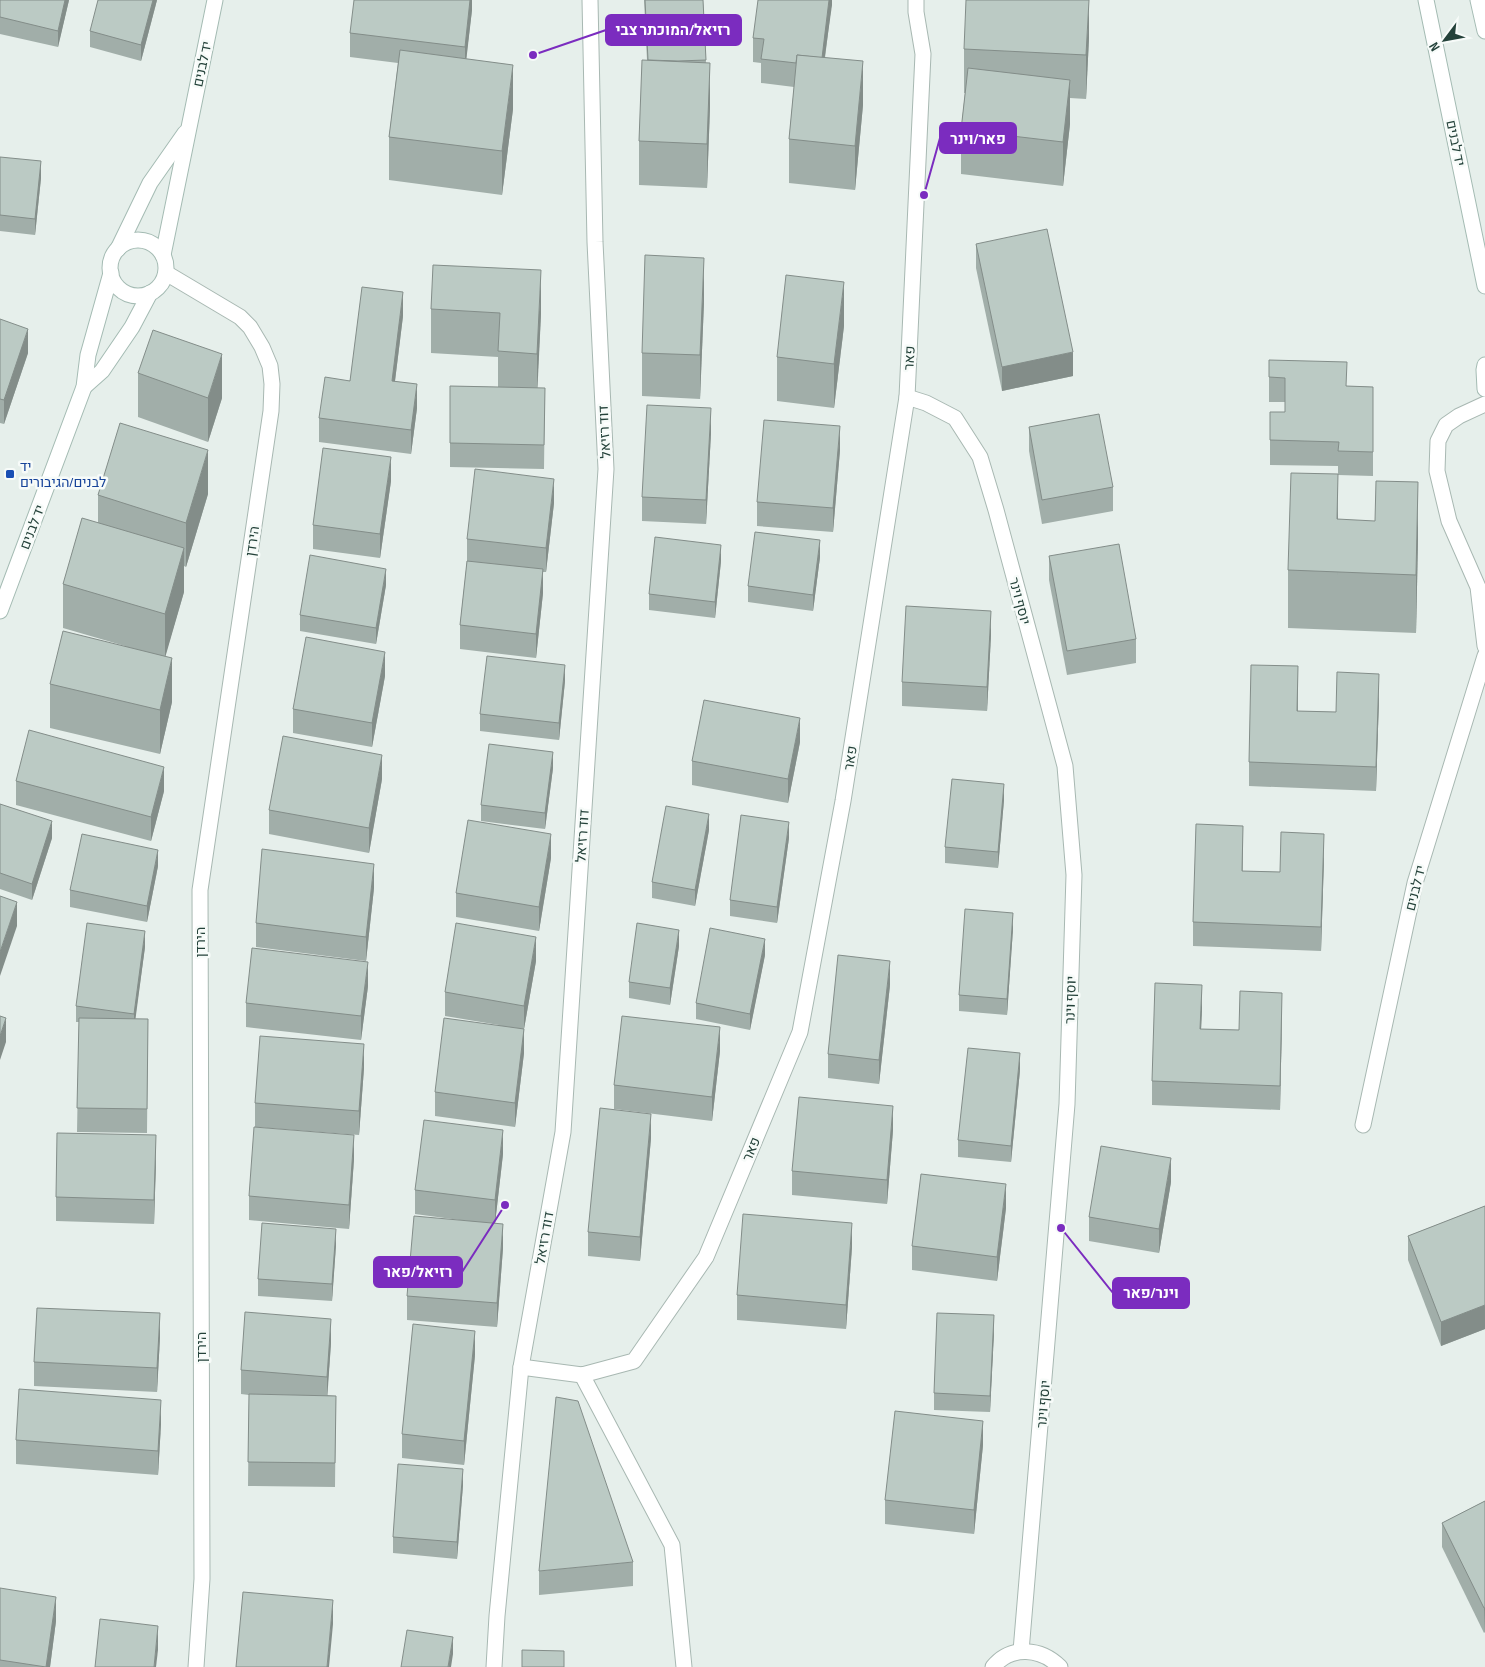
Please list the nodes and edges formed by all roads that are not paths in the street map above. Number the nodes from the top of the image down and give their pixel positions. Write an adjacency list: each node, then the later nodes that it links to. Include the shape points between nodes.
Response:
1 (215, 0): 7 (street, יד לבנים)
2 (590, 0): 23 (street, דוד רזיאל, via 595,242 606,469 563,1132)
3 (916, 0): 17 (street, פאר, via 923,54)
4 (1426, 0): 12 (street, יד לבנים)
5 (1478, 0): 6 (street)
6 (1485, 31)
7 (188, 127): 8 (street, יד לבנים, via 150,183); 9 (street, יד לבנים)
8 (117, 250): 9 (street, via 131,241 141,240 150,243); 10 (street)
9 (163, 255): 11 (street)
10 (111, 273): 13 (street, via 119,288 126,293 134,296); 15 (street, יד לבנים, via 88,355)
11 (166, 273): 13 (street, via 163,282); 26 (street, הירדן, via 250,327 270,366 272,384 271,411 200,890 202,1579)
12 (1485, 286)
13 (150, 293): 15 (street, יד לבנים, via 102,371)
14 (1485, 366): 16 (street)
15 (84, 387): 19 (street, יד לבנים)
16 (1485, 389)
17 (907, 396): 24 (street, פאר, via 843,801 800,1032 706,1257 634,1361); 25 (street, יוסף וינר, via 955,418 980,456 1064,766 1074,875 1067,1104)
18 (1485, 404): 20 (street, via 1446,425 1438,441 1437,471 1449,521 1478,587)
19 (0, 611)
20 (1485, 646)
21 (1485, 656): 22 (street, יד לבנים, via 1415,883)
22 (1363, 1125)
23 (521, 1367): 24 (street, פאר); 27 (street, דוד רזיאל)
24 (582, 1375): 28 (street, via 672,1545)
25 (1021, 1652): 29 (street, via 1007,1656); 30 (street, via 1037,1652 1050,1657)
26 (196, 1667)
27 (494, 1667)
28 (684, 1667)
29 (993, 1667)
30 (1060, 1667)

